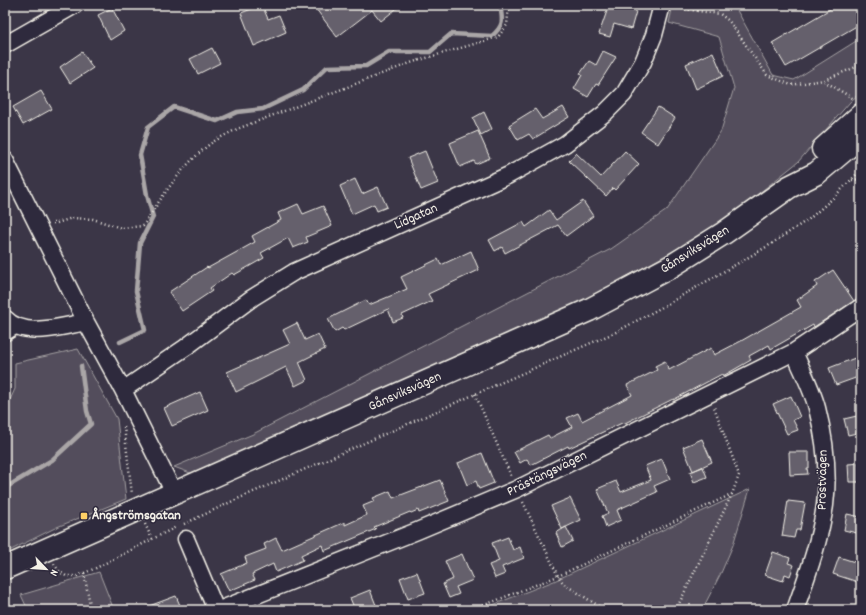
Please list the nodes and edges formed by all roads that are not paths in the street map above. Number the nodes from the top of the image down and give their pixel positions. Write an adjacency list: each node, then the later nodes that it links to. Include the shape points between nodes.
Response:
1 (75, 5): 3 (street)
2 (662, 6): 14 (street, Lidgatan, via 643,62 624,94 605,113 565,144 509,175 294,272 252,298)
3 (5, 45)
4 (859, 107): 7 (main road, Gånsviksvägen)
5 (861, 136): 7 (main road, Gånsviksvägen, via 817,173)
6 (5, 160): 10 (street)
7 (789, 187): 15 (main road, Gånsviksvägen, via 670,267 589,310)
8 (861, 307): 13 (street, Prästängsvägen)
9 (5, 318): 11 (street)
10 (86, 322): 11 (street, via 36,330); 14 (street)
11 (19, 328): 12 (lane)
12 (5, 338)
13 (794, 352): 18 (street, Prästängsvägen, via 517,489); 19 (street, Prostvägen, via 817,408 826,464 825,504 820,530)
14 (123, 390): 15 (street)
15 (174, 493): 17 (main road, Gånsviksvägen)
16 (186, 539): 18 (street)
17 (5, 568)
18 (218, 610)
19 (795, 610)

